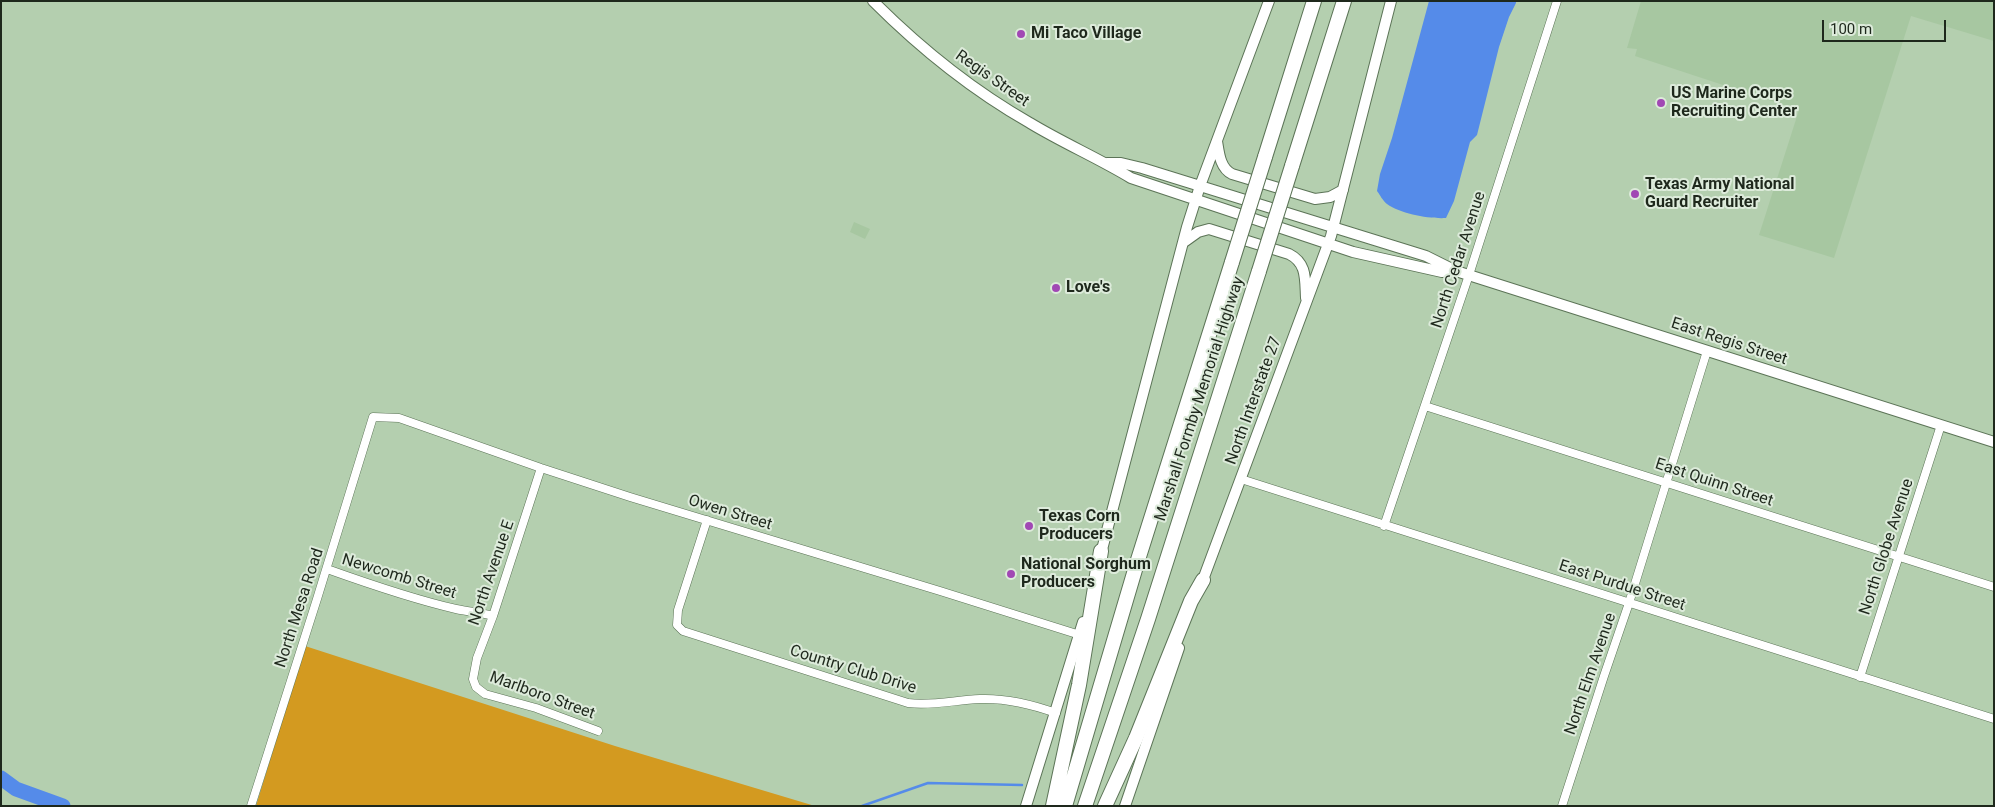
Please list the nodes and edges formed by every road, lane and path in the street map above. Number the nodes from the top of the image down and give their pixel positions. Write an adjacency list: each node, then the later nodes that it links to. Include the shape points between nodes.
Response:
1 (873, 1): 8 (main road, Regis Street, via 923,48 1000,105 1049,134)
2 (1269, 1): 7 (main road)
3 (1314, 1): 44 (highway, Marshall Formby Memorial Highway, bridge)
4 (1344, 1): 45 (highway, Marshall Formby Memorial Highway, bridge, via 1148,619)
5 (1392, 1): 10 (main road, North Interstate 27)
6 (1557, 1): 16 (street, North Cedar Avenue)
7 (1217, 140): 9 (main road); 10 (main road, via 1221,161 1232,174 1315,199 1330,197)
8 (1107, 162): 9 (main road, Regis Street, via 1142,168); 11 (main road, Regis Street, via 1144,183)
9 (1200, 186): 11 (main road); 12 (main road, Regis Street)
10 (1343, 190): 12 (main road, North Interstate 27)
11 (1195, 200): 13 (main road); 14 (main road, Regis Street)
12 (1333, 227): 14 (main road, North Interstate 27); 15 (main road, East Regis Street, via 1426,256)
13 (1184, 242): 17 (main road, via 1198,232 1214,230 1297,258 1305,272); 28 (main road)
14 (1328, 244): 15 (main road, East Regis Street, via 1409,266); 17 (main road, North Interstate 27)
15 (1456, 271): 16 (main road, East Regis Street)
16 (1469, 275): 18 (main road, East Regis Street); 19 (street, North Cedar Avenue)
17 (1306, 304): 24 (main road, North Interstate 27)
18 (1707, 351): 21 (main road, East Regis Street); 25 (street, North Elm Avenue)
19 (1425, 406): 25 (street, East Quinn Street); 27 (street, North Cedar Avenue)
20 (373, 417): 23 (street, Owen Street, via 399,418); 30 (street, North Mesa Road)
21 (1941, 425): 22 (main road, East Regis Street); 29 (street, North Globe Avenue)
22 (1994, 442)
23 (542, 468): 26 (street, Owen Street); 34 (street, North Avenue E)
24 (1241, 479): 27 (street, East Purdue Street); 31 (main road, North Interstate 27)
25 (1666, 482): 29 (street, East Quinn Street); 33 (street, North Elm Avenue)
26 (706, 520): 35 (street, Owen Street); 38 (street, Country Club Drive, via 678,610 677,625 683,631 908,703 935,705 997,700)
27 (1384, 526): 33 (street, East Purdue Street)
28 (1101, 552): 35 (main road); 43 (highway, via 1079,685)
29 (1898, 556): 32 (street, East Quinn Street); 36 (street, North Globe Avenue)
30 (327, 569): 34 (street, Newcomb Street, via 399,594); 41 (street, North Mesa Road)
31 (1203, 580): 46 (highway, via 1191,601); 47 (main road, North Interstate 27)
32 (1994, 587)
33 (1629, 603): 36 (street, East Purdue Street); 48 (street, North Elm Avenue)
34 (493, 616): 37 (street, North Avenue E, via 473,674)
35 (1080, 636): 38 (main road)
36 (1860, 677): 39 (street, East Purdue Street)
37 (476, 687): 40 (street, Marlboro Street, via 485,694 536,708)
38 (1056, 712): 42 (main road)
39 (1994, 719)
40 (598, 731)
41 (251, 806)
42 (1026, 806)
43 (1053, 806)
44 (1065, 806)
45 (1085, 806)
46 (1105, 806)
47 (1125, 806)
48 (1562, 806)

